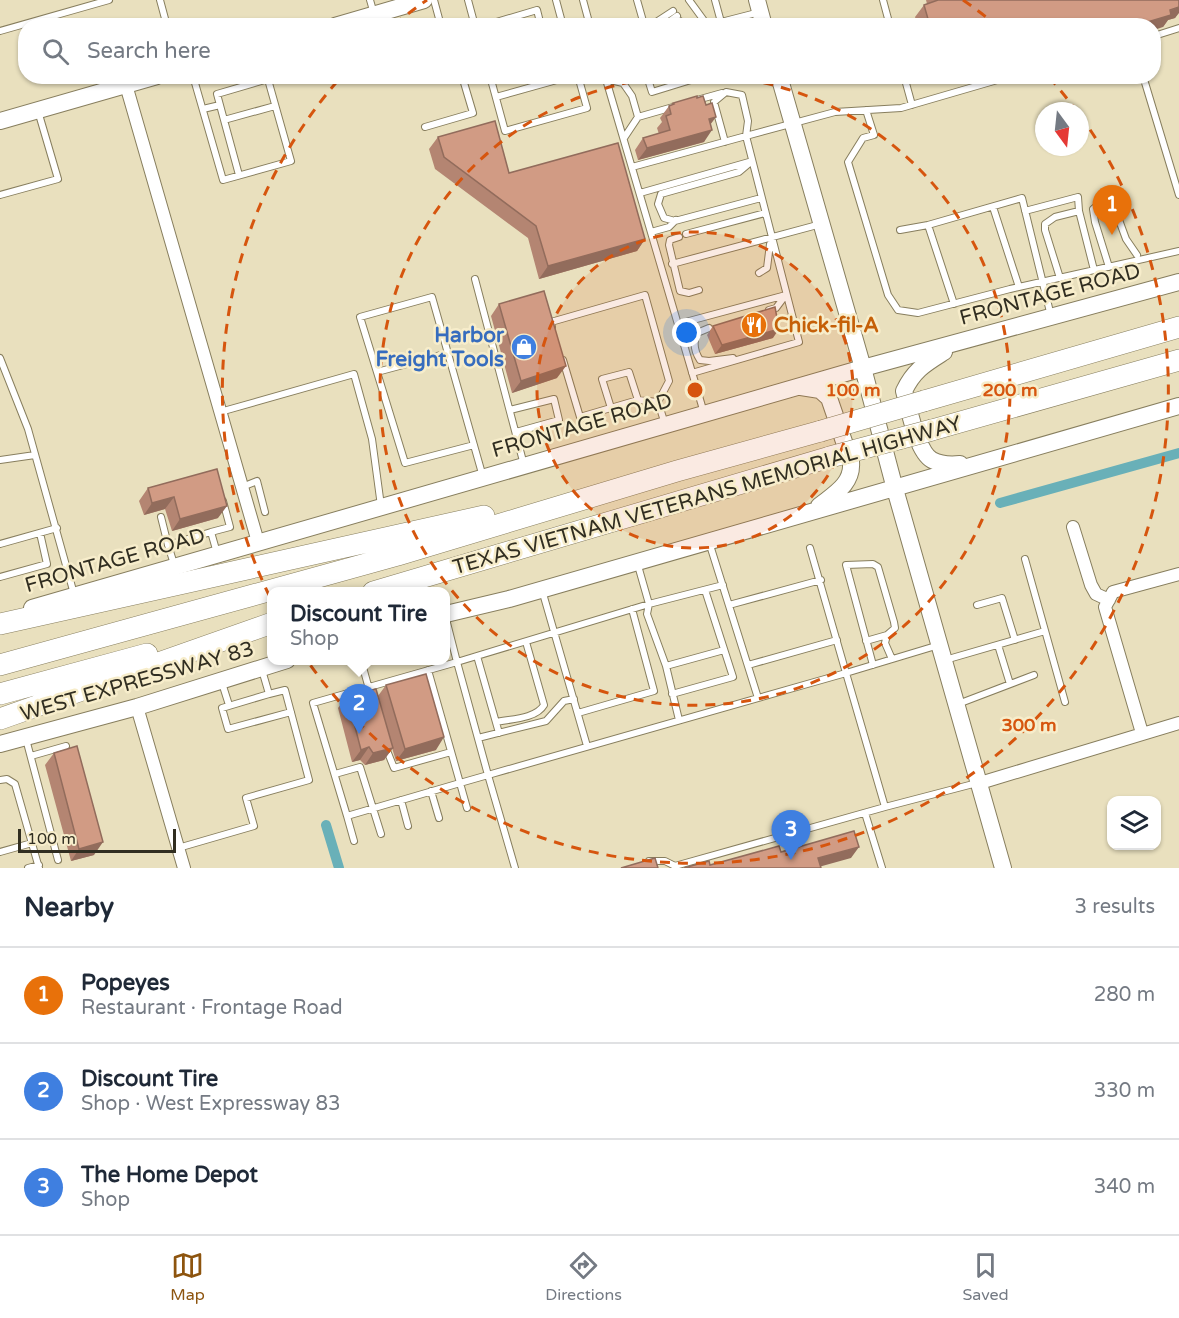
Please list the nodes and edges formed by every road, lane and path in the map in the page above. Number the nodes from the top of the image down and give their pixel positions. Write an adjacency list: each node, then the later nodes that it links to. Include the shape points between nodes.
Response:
1 (109, 0): 13 (lane)
2 (160, 0): 14 (lane)
3 (424, 0): 12 (main road)
4 (434, 0): 16 (lane)
5 (468, 0): 17 (lane)
6 (556, 0): 20 (lane)
7 (583, 0): 21 (lane)
8 (637, 0): 22 (lane)
9 (715, 0): 23 (lane)
10 (883, 0): 25 (lane)
11 (761, 12): 24 (lane)
12 (380, 13): 15 (main road)
13 (46, 18)
14 (165, 18)
15 (363, 18)
16 (439, 18)
17 (473, 18)
18 (510, 18): 19 (lane, via 537,10)
19 (539, 18)
20 (561, 18)
21 (588, 18)
22 (642, 18)
23 (719, 18)
24 (740, 18)
25 (888, 18)
26 (18, 26): 28 (lane)
27 (1179, 28): 29 (lane)
28 (0, 31)
29 (1161, 34)
30 (129, 84): 46 (main road)
31 (196, 84): 54 (lane)
32 (248, 84): 51 (lane, via 217,94)
33 (269, 84): 53 (lane)
34 (464, 84): 61 (lane, via 473,113)
35 (492, 84): 48 (lane)
36 (538, 84): 48 (lane)
37 (580, 84): 48 (lane, via 587,108 505,131)
38 (608, 84): 63 (lane)
39 (624, 84): 57 (lane)
40 (650, 84): 41 (lane, via 652,92)
41 (678, 84)
42 (781, 84): 60 (main road)
43 (906, 84): 52 (lane)
44 (984, 84): 52 (lane)
45 (1145, 84): 70 (lane)
46 (126, 85): 56 (main road); 119 (street)
47 (726, 92): 49 (lane); 62 (lane, via 742,95 748,121); 64 (lane, via 714,102)
48 (496, 98)
49 (693, 101)
50 (682, 104): 57 (lane)
51 (220, 105): 54 (lane); 58 (lane)
52 (912, 105): 55 (lane)
53 (275, 106): 58 (lane); 67 (lane, via 291,161)
54 (203, 109): 67 (lane, via 223,180)
55 (866, 110): 60 (lane, via 835,112); 95 (lane, via 874,135 863,138 848,162 888,295 898,310 918,313)
56 (38, 111): 59 (main road); 69 (lane, via 57,179)
57 (639, 117): 63 (lane)
58 (224, 120): 67 (lane)
59 (0, 122)
60 (793, 123): 62 (lane); 77 (main road)
61 (425, 127)
62 (746, 136): 64 (lane); 65 (lane)
63 (624, 138): 66 (lane)
64 (725, 142): 66 (lane)
65 (752, 161): 68 (lane); 71 (lane); 76 (lane, via 739,172 661,194 658,204 664,218)
66 (632, 167): 68 (lane)
67 (239, 176)
68 (640, 193): 80 (lane)
69 (0, 195)
70 (1179, 195)
71 (761, 198): 75 (lane); 76 (lane)
72 (993, 207): 73 (lane, via 1022,198); 78 (lane); 92 (lane)
73 (1025, 211): 74 (lane, via 1078,197); 90 (lane)
74 (1079, 211): 86 (lane); 88 (lane, via 1055,217 1046,224)
75 (765, 213): 81 (lane); 84 (lane, via 670,240)
76 (676, 220): 80 (lane, via 669,227)
77 (822, 224): 81 (lane); 109 (main road)
78 (928, 225): 79 (lane); 95 (lane)
79 (900, 230)
80 (651, 232): 98 (lane)
81 (771, 237): 84 (lane); 87 (lane, via 767,268); 94 (lane)
82 (1179, 251): 83 (lane)
83 (1138, 257): 85 (lane); 85 (lane, via 1115,209 1108,201 1099,204 1093,209 1095,222)
84 (672, 264): 93 (lane, via 680,291)
85 (1109, 267): 86 (lane)
86 (1094, 270): 88 (lane)
87 (759, 273)
88 (1060, 278): 90 (lane)
89 (475, 279): 118 (lane)
90 (1044, 282): 92 (lane); 97 (lane)
91 (1179, 282): 97 (main road, FRONTAGE ROAD)
92 (1019, 287): 95 (lane)
93 (699, 290)
94 (786, 295): 96 (lane, via 776,308); 98 (lane); 105 (lane, via 799,342)
95 (954, 304)
96 (766, 311)
97 (1051, 317): 102 (main road, FRONTAGE ROAD)
98 (678, 324): 111 (lane)
99 (1179, 327): 128 (highway, TEXAS VIETNAM VETERANS MEMORIAL HIGHWAY, bridge)
100 (709, 328): 105 (lane, via 697,333 694,341 700,360)
101 (554, 333): 115 (lane, via 551,322 645,295 669,381)
102 (963, 341): 109 (main road, FRONTAGE ROAD); 126 (main road, via 923,364 903,391 923,453 945,465)
103 (448, 353): 110 (lane); 110 (lane, via 432,297 360,317); 123 (lane)
104 (561, 354): 117 (lane, via 580,417)
105 (750, 356): 111 (lane)
106 (0, 358): 124 (lane)
107 (1179, 360): 112 (highway, TEXAS VIETNAM VETERANS MEMORIAL HIGHWAY)
108 (1179, 365): 112 (highway)
109 (863, 368): 113 (main road, FRONTAGE ROAD); 132 (main road)
110 (377, 372): 123 (lane, via 405,463)
111 (692, 373): 120 (lane)
112 (1093, 385): 155 (highway, TEXAS VIETNAM VETERANS MEMORIAL HIGHWAY, bridge, via 830,457)
113 (795, 388): 120 (main road, FRONTAGE ROAD); 135 (main road, via 820,390 829,398 851,462 852,471 844,487)
114 (638, 400): 115 (lane); 117 (lane); 117 (lane, via 629,372 602,379)
115 (658, 402): 121 (lane)
116 (1179, 406): 126 (main road)
117 (611, 408)
118 (510, 410): 122 (lane); 122 (lane, via 554,399 559,420)
119 (220, 412): 130 (street); 133 (lane, via 354,374 372,439)
120 (704, 414): 121 (main road, FRONTAGE ROAD)
121 (666, 425): 127 (main road, FRONTAGE ROAD)
122 (516, 432): 127 (lane)
123 (474, 445): 129 (lane)
124 (35, 454): 125 (lane); 138 (lane)
125 (0, 460)
126 (978, 464): 132 (main road)
127 (525, 465): 129 (main road, FRONTAGE ROAD)
128 (677, 471): 154 (highway, TEXAS VIETNAM VETERANS MEMORIAL HIGHWAY); 169 (highway)
129 (484, 477): 133 (main road, FRONTAGE ROAD)
130 (242, 487): 134 (lane, via 257,481); 142 (street)
131 (220, 489): 139 (lane, via 230,527)
132 (894, 489): 135 (main road); 180 (main road)
133 (381, 507): 142 (main road, FRONTAGE ROAD)
134 (265, 512)
135 (811, 512): 141 (main road)
136 (161, 517): 144 (lane)
137 (1073, 527): 160 (street, via 1091,585 1096,594)
138 (57, 528): 140 (lane); 159 (lane)
139 (212, 532): 144 (lane); 146 (lane)
140 (40, 533): 143 (lane); 151 (lane, via 47,564)
141 (709, 541): 148 (main road); 153 (lane)
142 (258, 542): 146 (main road, FRONTAGE ROAD)
143 (0, 544)
144 (168, 545): 149 (lane)
145 (810, 548): 152 (lane)
146 (217, 554): 149 (main road, FRONTAGE ROAD)
147 (1025, 559): 170 (lane)
148 (637, 562): 156 (main road); 161 (lane)
149 (174, 566): 159 (main road, FRONTAGE ROAD)
150 (1179, 574): 160 (street, via 1113,592)
151 (0, 577)
152 (821, 580): 162 (lane); 174 (lane)
153 (723, 585): 157 (lane); 162 (lane)
154 (282, 587)
155 (387, 587)
156 (542, 590): 165 (main road); 171 (lane)
157 (705, 590): 161 (lane); 179 (lane)
158 (267, 591): 185 (highway, TEXAS VIETNAM VETERANS MEMORIAL HIGHWAY)
159 (75, 594): 166 (main road, FRONTAGE ROAD)
160 (1109, 600): 216 (street, via 1105,607)
161 (649, 604): 164 (lane); 191 (lane, via 647,614)
162 (729, 605): 189 (lane)
163 (977, 605): 175 (lane, via 1002,598)
164 (632, 609): 171 (lane); 210 (lane, via 654,692)
165 (450, 613)
166 (0, 618)
167 (267, 622): 199 (highway)
168 (267, 623): 211 (highway)
169 (0, 624)
170 (1045, 631): 175 (lane); 205 (lane)
171 (555, 634): 177 (lane); 204 (lane)
172 (450, 635): 183 (lane)
173 (886, 635): 176 (lane); 176 (lane, via 895,628 878,567 846,565); 182 (lane)
174 (837, 640): 189 (lane); 194 (lane)
175 (1015, 640): 178 (lane)
176 (866, 641): 190 (lane)
177 (526, 642): 181 (lane); 213 (lane, via 544,705 534,714)
178 (998, 645): 180 (lane); 197 (lane)
179 (724, 650): 191 (lane); 201 (lane, via 733,677)
180 (942, 652): 182 (lane); 207 (main road)
181 (477, 656): 183 (lane); 213 (lane)
182 (892, 659): 190 (lane)
183 (457, 662): 184 (lane); 218 (lane)
184 (450, 664)
185 (0, 665)
186 (273, 665): 192 (main road, WEST EXPRESSWAY 83)
187 (362, 665): 198 (lane)
188 (446, 665): 193 (lane)
189 (748, 665): 203 (lane)
190 (873, 665): 194 (lane)
191 (666, 666): 201 (lane)
192 (261, 669): 196 (main road, WEST EXPRESSWAY 83); 200 (lane)
193 (428, 670): 198 (lane); 223 (lane)
194 (846, 673): 203 (lane); 232 (lane)
195 (1034, 675): 197 (lane)
196 (221, 681): 206 (lane); 208 (main road, WEST EXPRESSWAY 83)
197 (1010, 684): 207 (lane)
198 (368, 686): 202 (lane); 225 (lane, via 313,703)
199 (0, 694)
200 (269, 694): 206 (lane); 209 (lane, via 285,690)
201 (672, 694): 212 (lane)
202 (371, 697)
203 (758, 698): 212 (lane)
204 (574, 699): 210 (lane); 215 (lane, via 564,701 546,721)
205 (1065, 702)
206 (230, 705): 209 (lane, via 222,708 228,729)
207 (958, 705): 229 (main road)
208 (137, 707): 217 (main road, WEST EXPRESSWAY 83); 242 (street)
209 (291, 712): 242 (lane, via 309,780 246,798 254,826)
210 (578, 713): 222 (lane)
211 (0, 719)
212 (680, 720): 222 (lane)
213 (496, 722): 215 (lane)
214 (1179, 723): 216 (street)
215 (499, 733): 218 (lane)
216 (1142, 733): 229 (street)
217 (26, 737): 220 (main road, WEST EXPRESSWAY 83); 224 (lane)
218 (478, 738): 226 (lane)
219 (384, 740): 223 (lane, via 394,768)
220 (0, 744)
221 (66, 746): 224 (lane)
222 (587, 746): 226 (lane)
223 (451, 752): 228 (lane)
224 (31, 756): 244 (lane)
225 (334, 774): 234 (lane, via 360,767); 236 (lane)
226 (488, 775): 228 (lane); 249 (lane)
227 (0, 780): 241 (lane, via 15,784)
228 (460, 783): 230 (lane); 233 (lane)
229 (980, 783): 232 (lane); 251 (main road)
230 (431, 792): 231 (lane); 237 (lane)
231 (401, 800): 234 (lane); 238 (lane)
232 (885, 807): 235 (lane)
233 (467, 808)
234 (373, 809): 236 (lane); 239 (lane)
235 (865, 813): 245 (lane, via 675,866 665,861); 250 (lane)
236 (348, 816): 240 (lane)
237 (439, 818)
238 (408, 826)
239 (381, 834)
240 (354, 841)
241 (32, 843): 243 (lane); 246 (lane)
242 (178, 848): 248 (street)
243 (0, 852)
244 (58, 860)
245 (646, 861)
246 (39, 866): 247 (lane)
247 (28, 868)
248 (184, 868)
249 (515, 868)
250 (882, 868)
251 (1003, 868)

